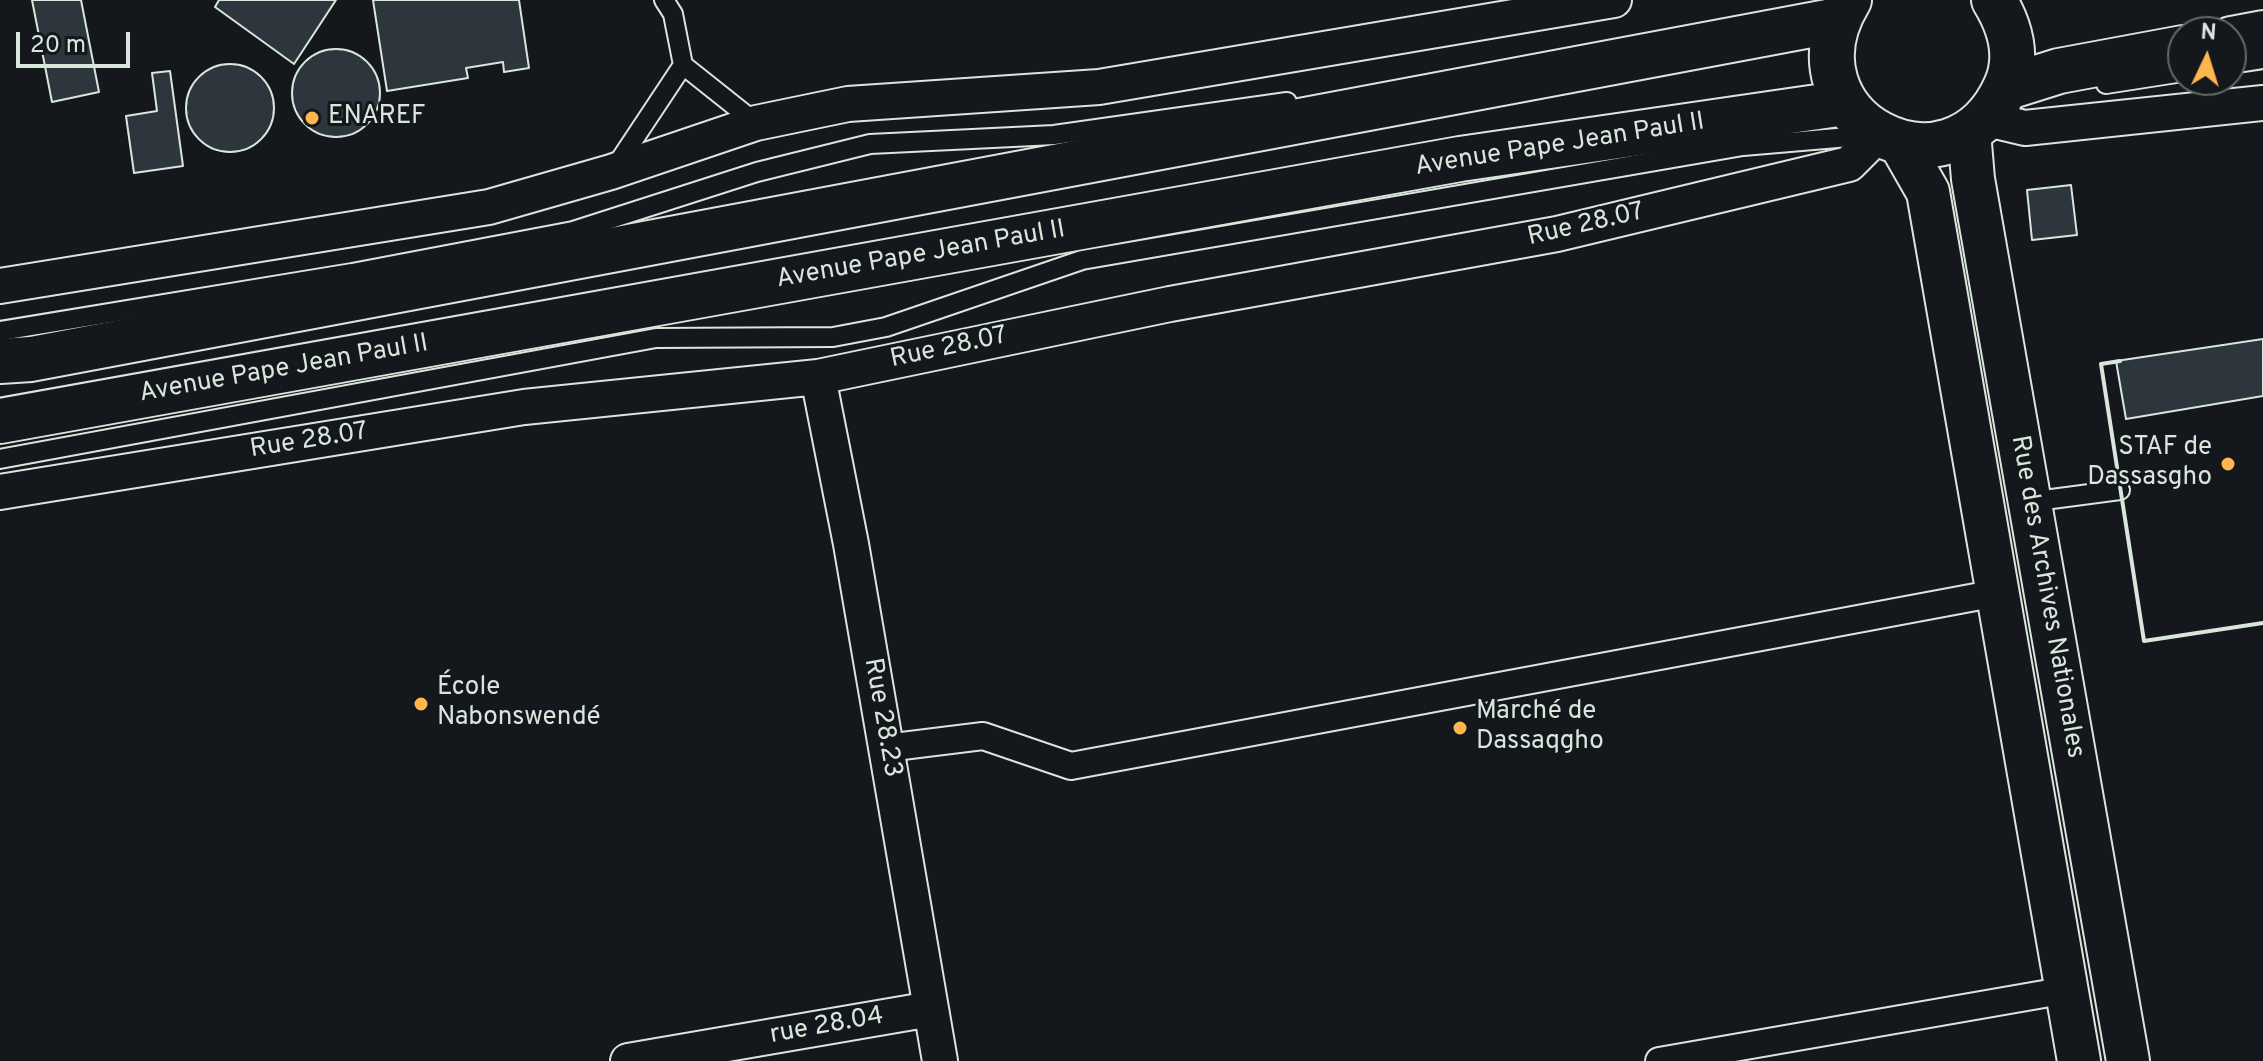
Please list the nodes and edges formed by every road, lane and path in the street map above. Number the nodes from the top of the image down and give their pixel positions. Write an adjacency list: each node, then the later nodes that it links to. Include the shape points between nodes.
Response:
1 (1614, 0): 16 (street, via 1099,87 848,104)
2 (1994, 0): 3 (highway); 15 (highway, via 2011,38 2013,58)
3 (2018, 0)
4 (672, 5): 8 (lane)
5 (1845, 7): 7 (lane); 13 (highway, via 1831,62); 21 (highway)
6 (2167, 51): 15 (highway, via 2059,71)
7 (1508, 62)
8 (683, 65): 16 (lane); 18 (lane)
9 (2167, 74): 10 (lane)
10 (2092, 86)
11 (2061, 91): 15 (lane)
12 (1305, 98): 20 (lane, via 1054,135 870,144 757,172 573,231)
13 (1845, 103): 17 (highway, via 1860,121); 23 (highway, Avenue Pape Jean Paul II, via 1460,159)
14 (2263, 103): 15 (street, via 2025,128)
15 (1990, 110): 17 (highway, via 1941,144); 27 (street, Rue des Archives Nationales, via 1973,179)
16 (756, 123): 18 (street)
17 (1889, 139): 22 (street, Rue 28.07, via 1849,164 1557,234 1170,304); 24 (lane, via 1743,146 1082,260 886,327 833,337 656,338); 28 (street, Rue des Archives Nationales, via 1928,192)
18 (611, 172): 19 (street, via 489,207)
19 (0, 286)
20 (0, 331)
21 (0, 361)
22 (818, 377): 26 (street, Rue 28.07, via 524,407); 29 (street, Rue 28.23)
23 (0, 421)
24 (0, 459)
25 (2120, 490): 27 (lane)
26 (0, 492)
27 (2029, 502): 36 (street, Rue des Archives Nationales)
28 (1997, 593): 29 (street, via 1071,766 983,736); 30 (street, Rue des Archives Nationales)
29 (886, 748): 31 (street, Rue 28.23)
30 (2067, 990): 34 (street); 35 (street, Rue des Archives Nationales)
31 (931, 1009): 32 (street, rue 28.04); 33 (street, Rue 28.23)
32 (628, 1061)
33 (940, 1061)
34 (1659, 1061)
35 (2079, 1061)
36 (2128, 1061)

